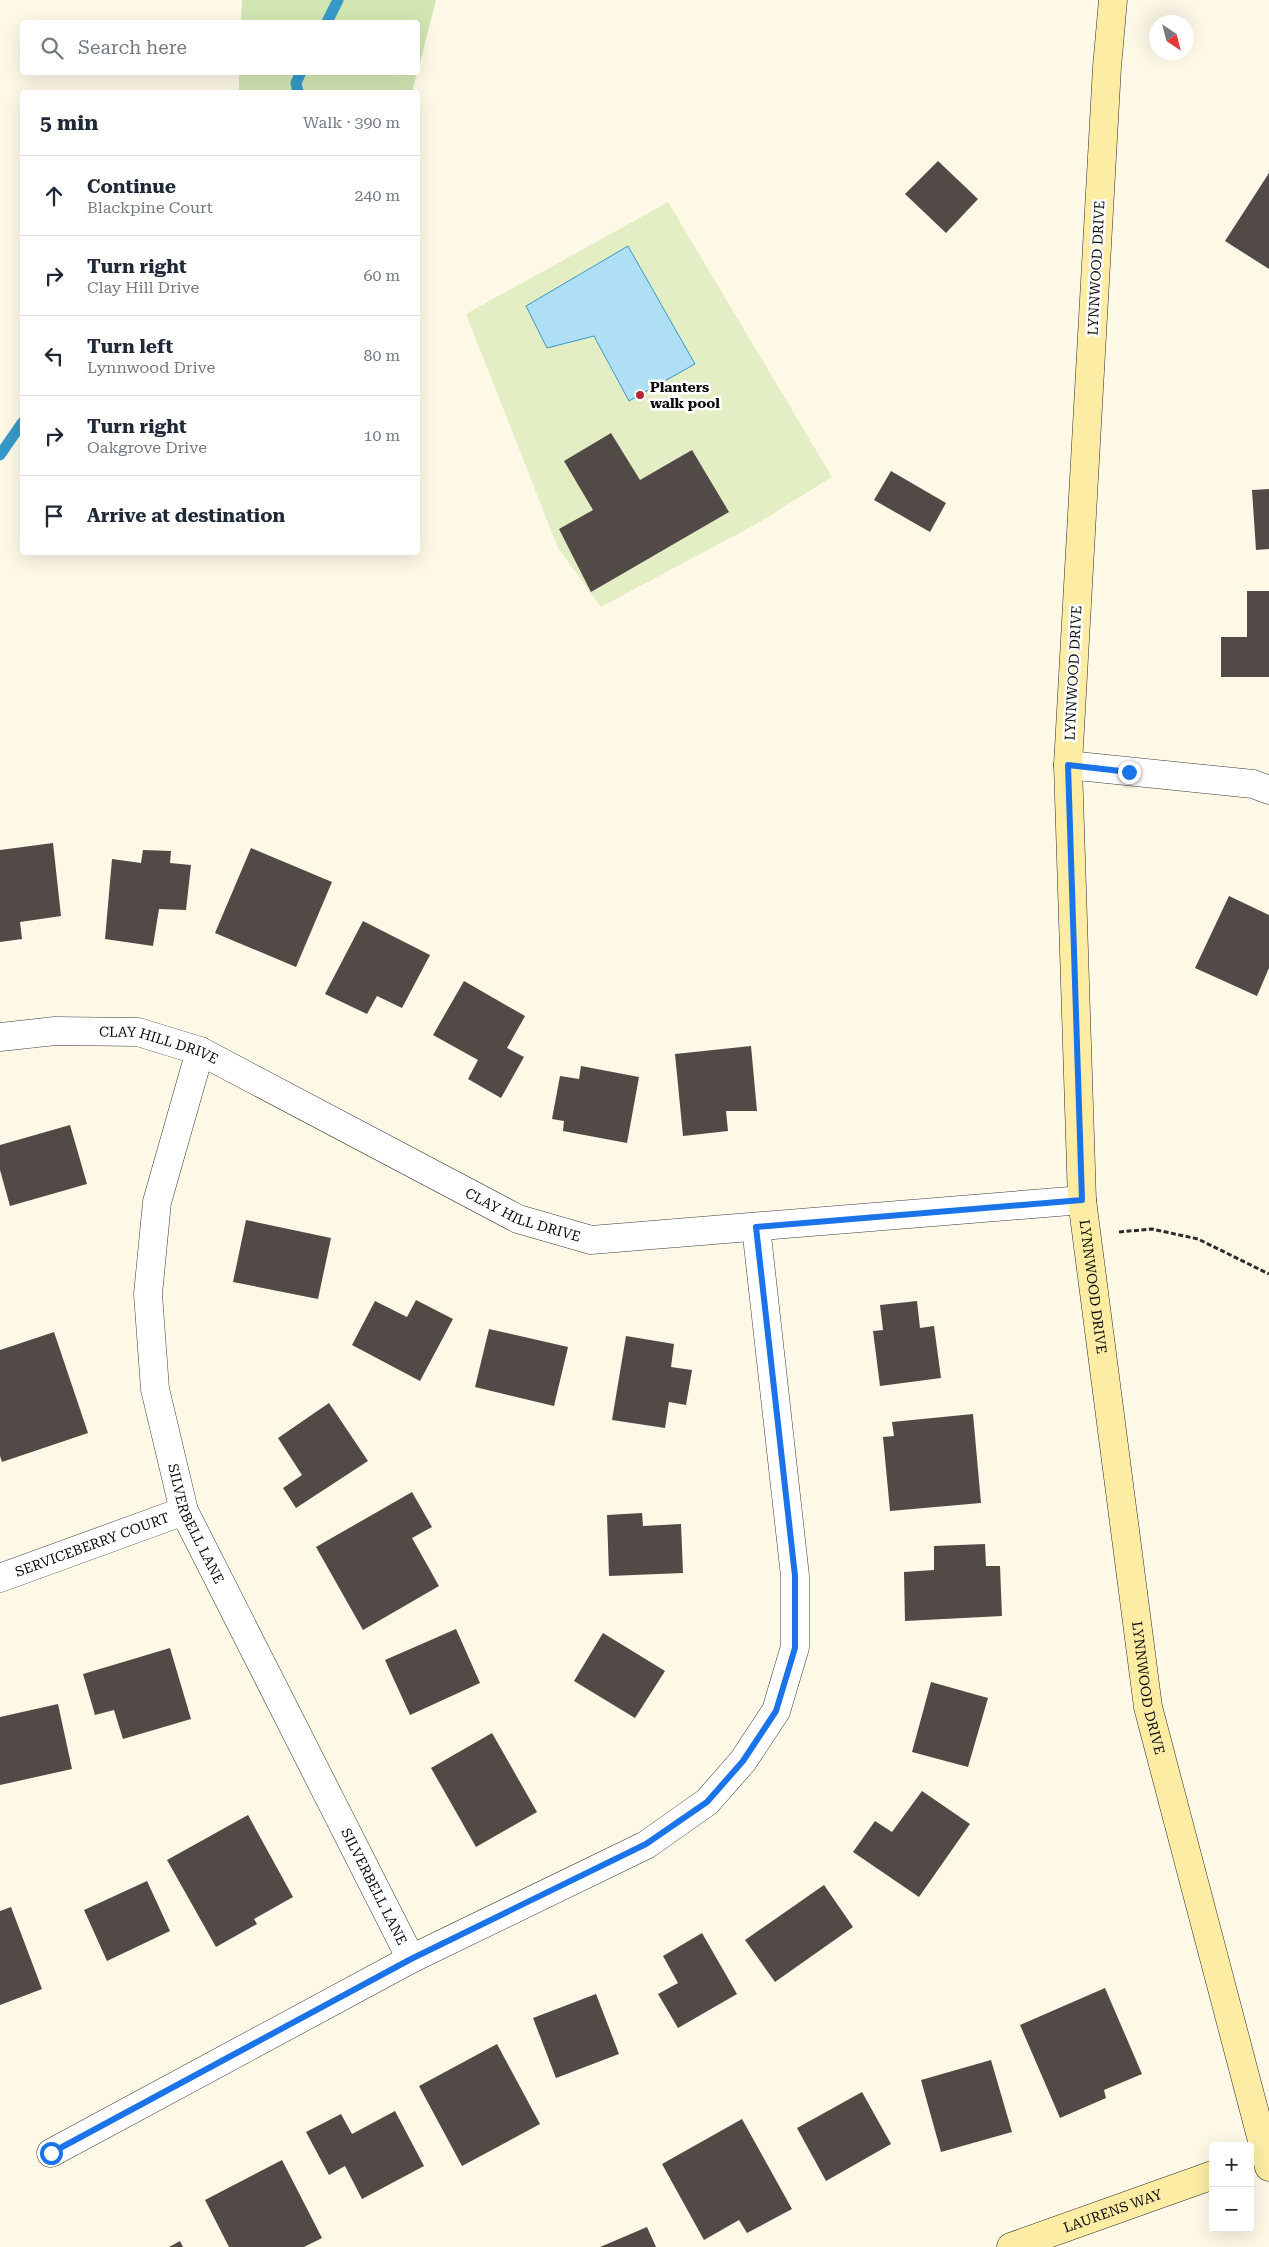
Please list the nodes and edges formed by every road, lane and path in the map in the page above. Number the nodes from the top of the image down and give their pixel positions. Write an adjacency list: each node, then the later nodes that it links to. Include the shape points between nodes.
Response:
1 (1113, 0): 2 (street, LYNNWOOD DRIVE)
2 (1068, 765): 3 (street, via 1253,784); 6 (street, LYNNWOOD DRIVE)
3 (1269, 790)
4 (0, 1037): 5 (street, CLAY HILL DRIVE, via 56,1031 138,1032)
5 (200, 1052): 7 (street, CLAY HILL DRIVE, via 518,1219 591,1240); 10 (street, SILVERBELL LANE, via 157,1202 148,1294 155,1390)
6 (1082, 1200): 7 (street, CLAY HILL DRIVE); 14 (street, LYNNWOOD DRIVE, via 1148,1706)
7 (756, 1227): 12 (street, via 795,1576 795,1648 776,1711 743,1761 707,1802 646,1844)
8 (1114, 1232): 9 (path, via 1152,1229 1198,1239)
9 (1269, 1274)
10 (184, 1511): 11 (street, SERVICEBERRY COURT); 12 (street, SILVERBELL LANE)
11 (0, 1578)
12 (411, 1959): 13 (street)
13 (51, 2153)
14 (1264, 2164)
15 (1209, 2177): 16 (street, LAURENS WAY)
16 (1011, 2247)

